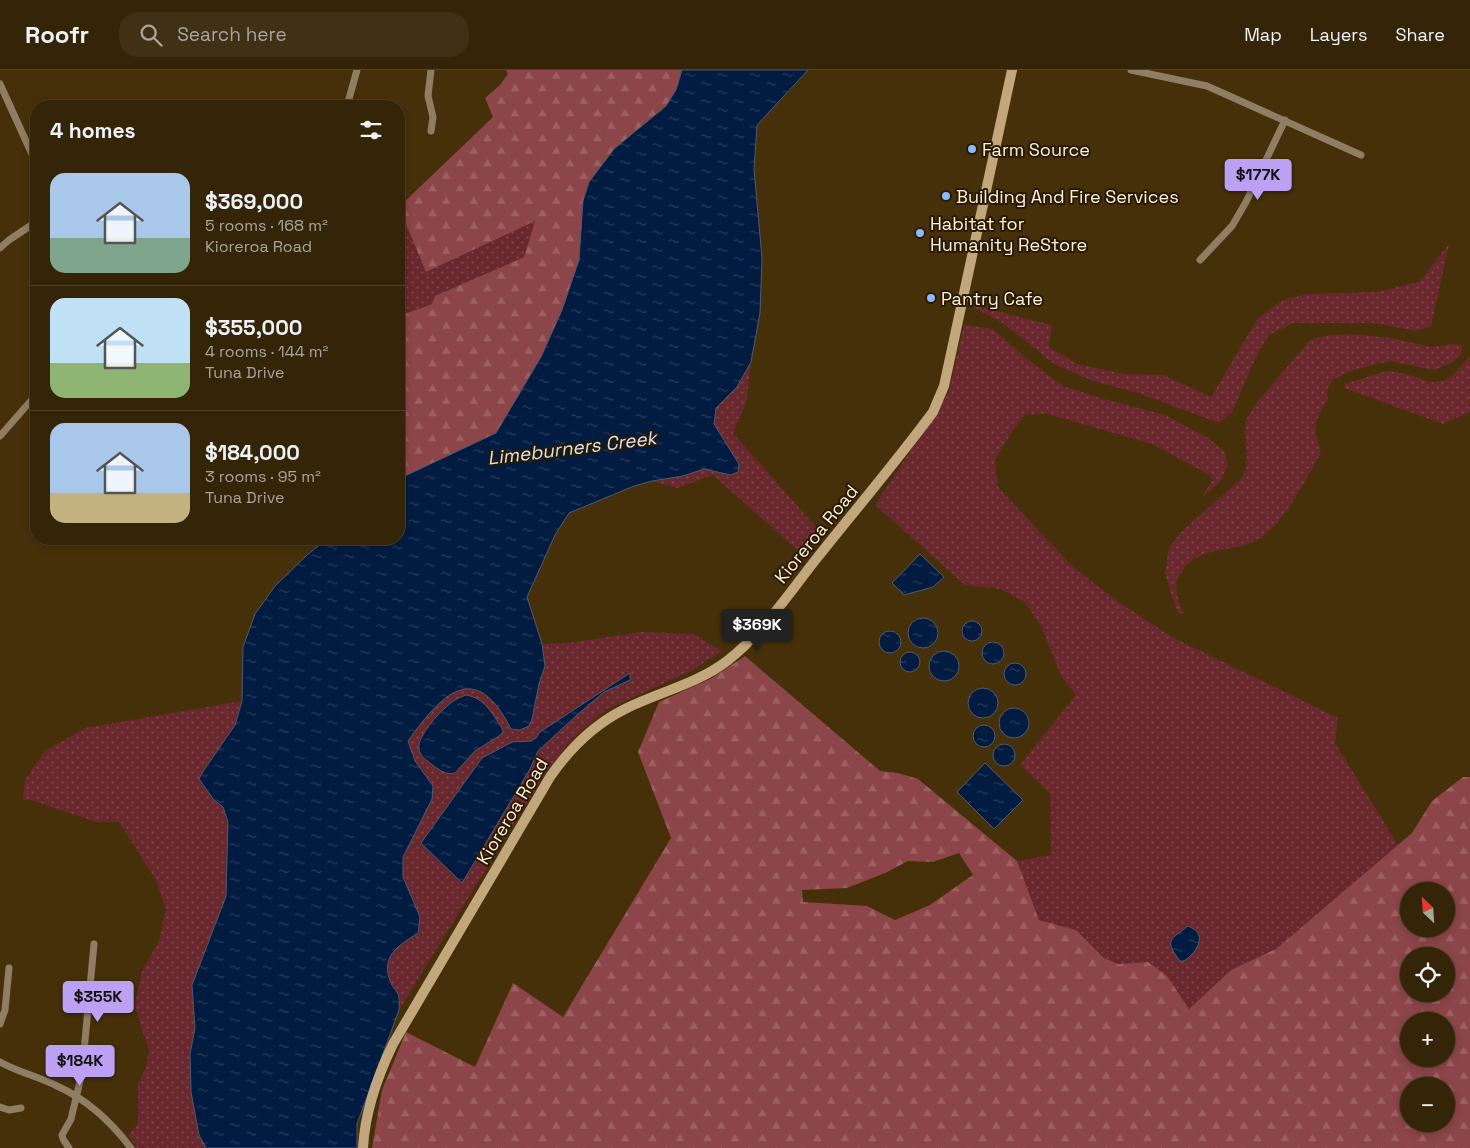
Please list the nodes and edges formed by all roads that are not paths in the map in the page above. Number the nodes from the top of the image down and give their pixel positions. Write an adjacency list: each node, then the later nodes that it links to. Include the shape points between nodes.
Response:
1 (357, 70): 6 (street)
2 (431, 70): 8 (street, via 428,96 433,117)
3 (1012, 70): 25 (main road, Kioreroa Road, via 944,386 932,412 775,611 741,649 710,673 610,717 564,756 393,1044 370,1102)
4 (1131, 70): 7 (street, via 1207,86)
5 (0, 84): 9 (street)
6 (349, 100)
7 (1285, 120): 10 (street); 13 (street, via 1232,226)
8 (431, 131)
9 (30, 150)
10 (1361, 155)
11 (30, 226): 12 (street)
12 (0, 248)
13 (1200, 260)
14 (30, 402): 15 (street)
15 (0, 436)
16 (94, 944): 20 (street)
17 (10, 968): 18 (street)
18 (0, 1024)
19 (0, 1062): 20 (street, via 60,1087)
20 (77, 1098): 23 (street, via 70,1122 62,1135); 24 (street, via 107,1120)
21 (0, 1107): 22 (street, via 9,1110)
22 (21, 1108)
23 (69, 1148)
24 (131, 1148)
25 (363, 1148)

